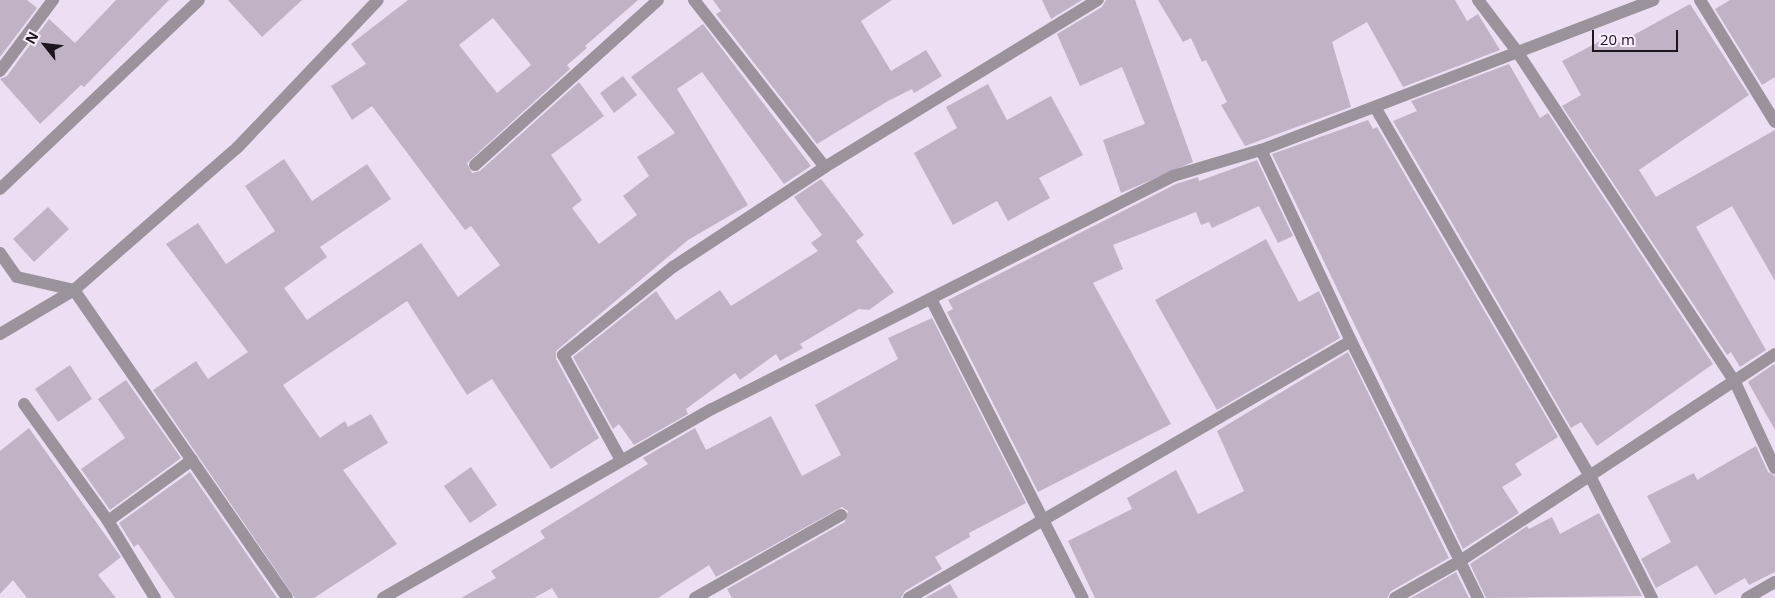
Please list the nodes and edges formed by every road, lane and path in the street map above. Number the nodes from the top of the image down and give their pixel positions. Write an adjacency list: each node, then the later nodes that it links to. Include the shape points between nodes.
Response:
1 (54, 0): 12 (street)
2 (199, 0): 18 (street)
3 (378, 0): 20 (street, via 237,148)
4 (658, 0): 16 (street)
5 (694, 0): 17 (street)
6 (1098, 0): 17 (street)
7 (1478, 0): 11 (street)
8 (1653, 0): 11 (street)
9 (1716, 0): 10 (street)
10 (1702, 3): 14 (street)
11 (1516, 50): 13 (street); 25 (street)
12 (0, 71)
13 (1375, 107): 15 (street); 30 (street)
14 (1775, 122)
15 (1261, 150): 21 (street, via 1173,176); 23 (street)
16 (475, 166)
17 (825, 167): 28 (street, via 673,267 563,355)
18 (0, 189)
19 (0, 254): 20 (street, via 17,276)
20 (74, 290): 22 (street); 27 (street)
21 (931, 299): 28 (street, via 712,409); 33 (street)
22 (0, 334)
23 (1351, 341): 33 (street); 34 (street)
24 (1775, 354): 25 (street)
25 (1735, 382): 29 (street); 30 (street)
26 (24, 404): 32 (street)
27 (192, 460): 32 (street); 37 (street)
28 (621, 460): 38 (street)
29 (1775, 468)
30 (1590, 476): 34 (street); 44 (street)
31 (841, 516): 39 (street)
32 (108, 521): 36 (street)
33 (1043, 523): 40 (street); 41 (street)
34 (1460, 561): 42 (street); 43 (street)
35 (1775, 582): 45 (street)
36 (155, 598)
37 (287, 598)
38 (383, 598)
39 (695, 598)
40 (909, 598)
41 (1083, 598)
42 (1395, 598)
43 (1478, 598)
44 (1652, 598)
45 (1747, 598)

